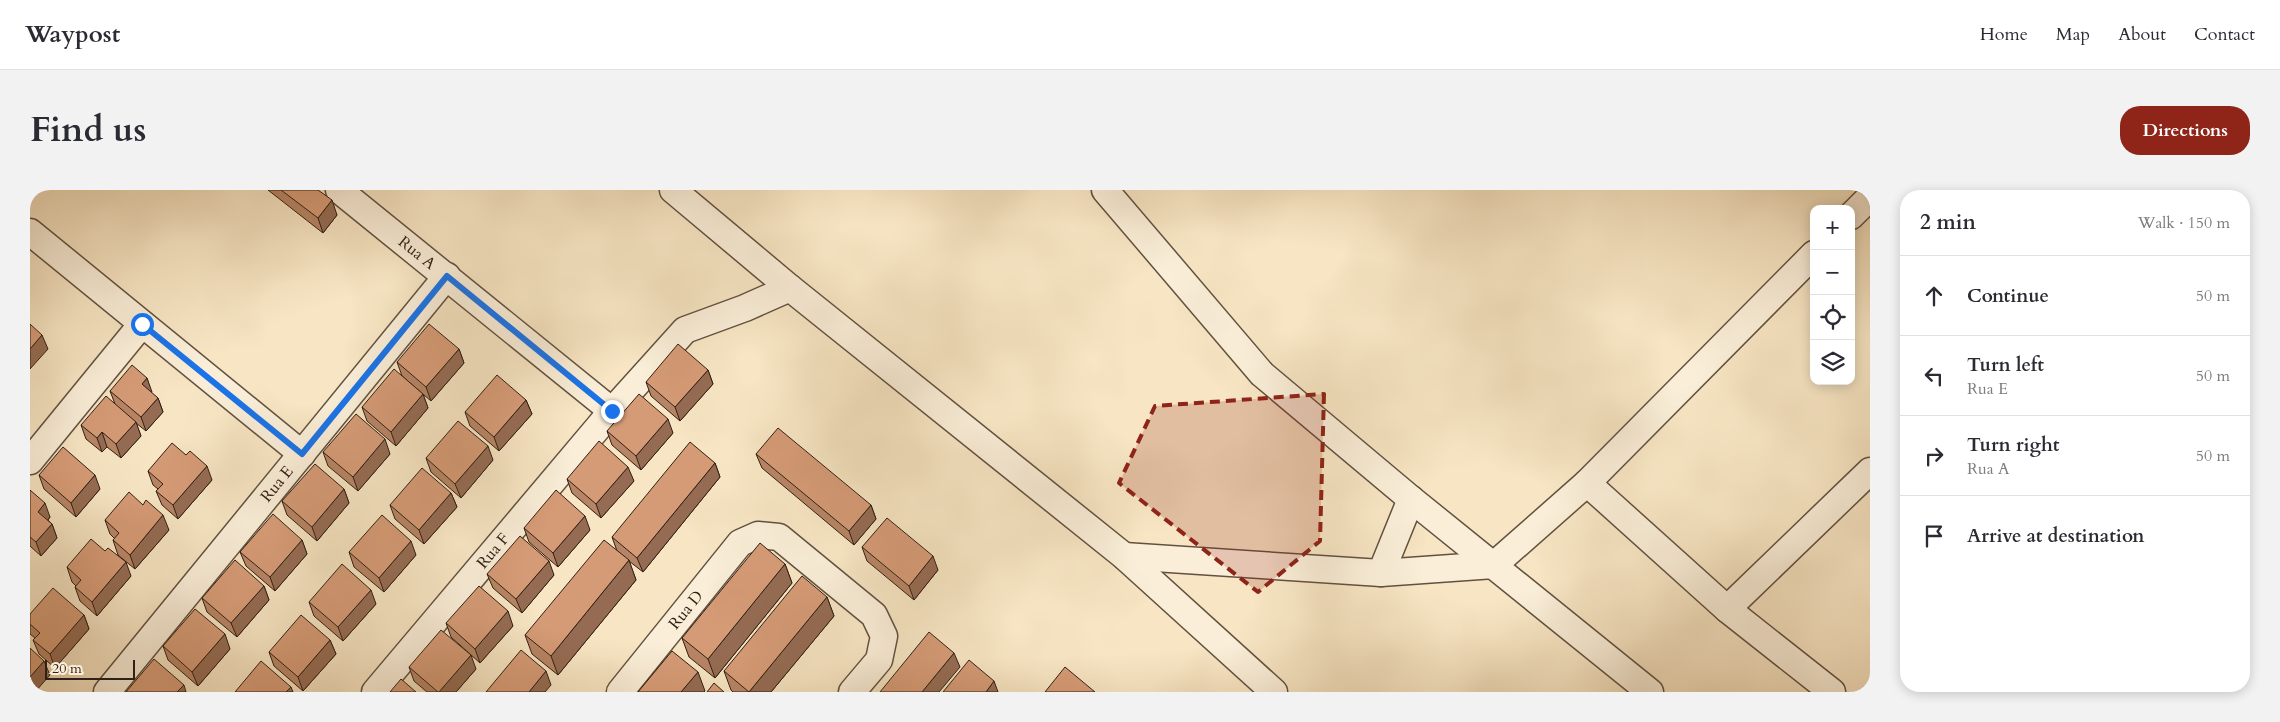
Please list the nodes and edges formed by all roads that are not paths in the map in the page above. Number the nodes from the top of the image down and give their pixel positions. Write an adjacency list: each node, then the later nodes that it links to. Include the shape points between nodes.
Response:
1 (339, 190): 8 (street, Rua A)
2 (673, 190): 9 (street)
3 (1105, 190): 16 (street, via 1262,374)
4 (1870, 197): 5 (street)
5 (1855, 212)
6 (30, 232): 10 (street)
7 (1810, 258): 15 (street)
8 (447, 276): 11 (street, Rua A); 12 (street, Rua E)
9 (790, 288): 11 (street, Rua F, via 685,330); 17 (street)
10 (142, 324): 12 (street); 13 (street)
11 (612, 411): 22 (street, Rua F)
12 (302, 454): 21 (street, Rua E)
13 (30, 461)
14 (1870, 471): 20 (street)
15 (1587, 483): 18 (street); 20 (street)
16 (1411, 499): 18 (street); 19 (street)
17 (1124, 556): 19 (street); 25 (street)
18 (1494, 566): 19 (street); 26 (street)
19 (1381, 573)
20 (1727, 609): 27 (street)
21 (107, 692)
22 (375, 692)
23 (620, 692): 24 (street, Rua D, via 740,543 758,535 779,537 874,615 884,636 879,660)
24 (852, 692)
25 (1274, 692)
26 (1650, 692)
27 (1832, 692)

